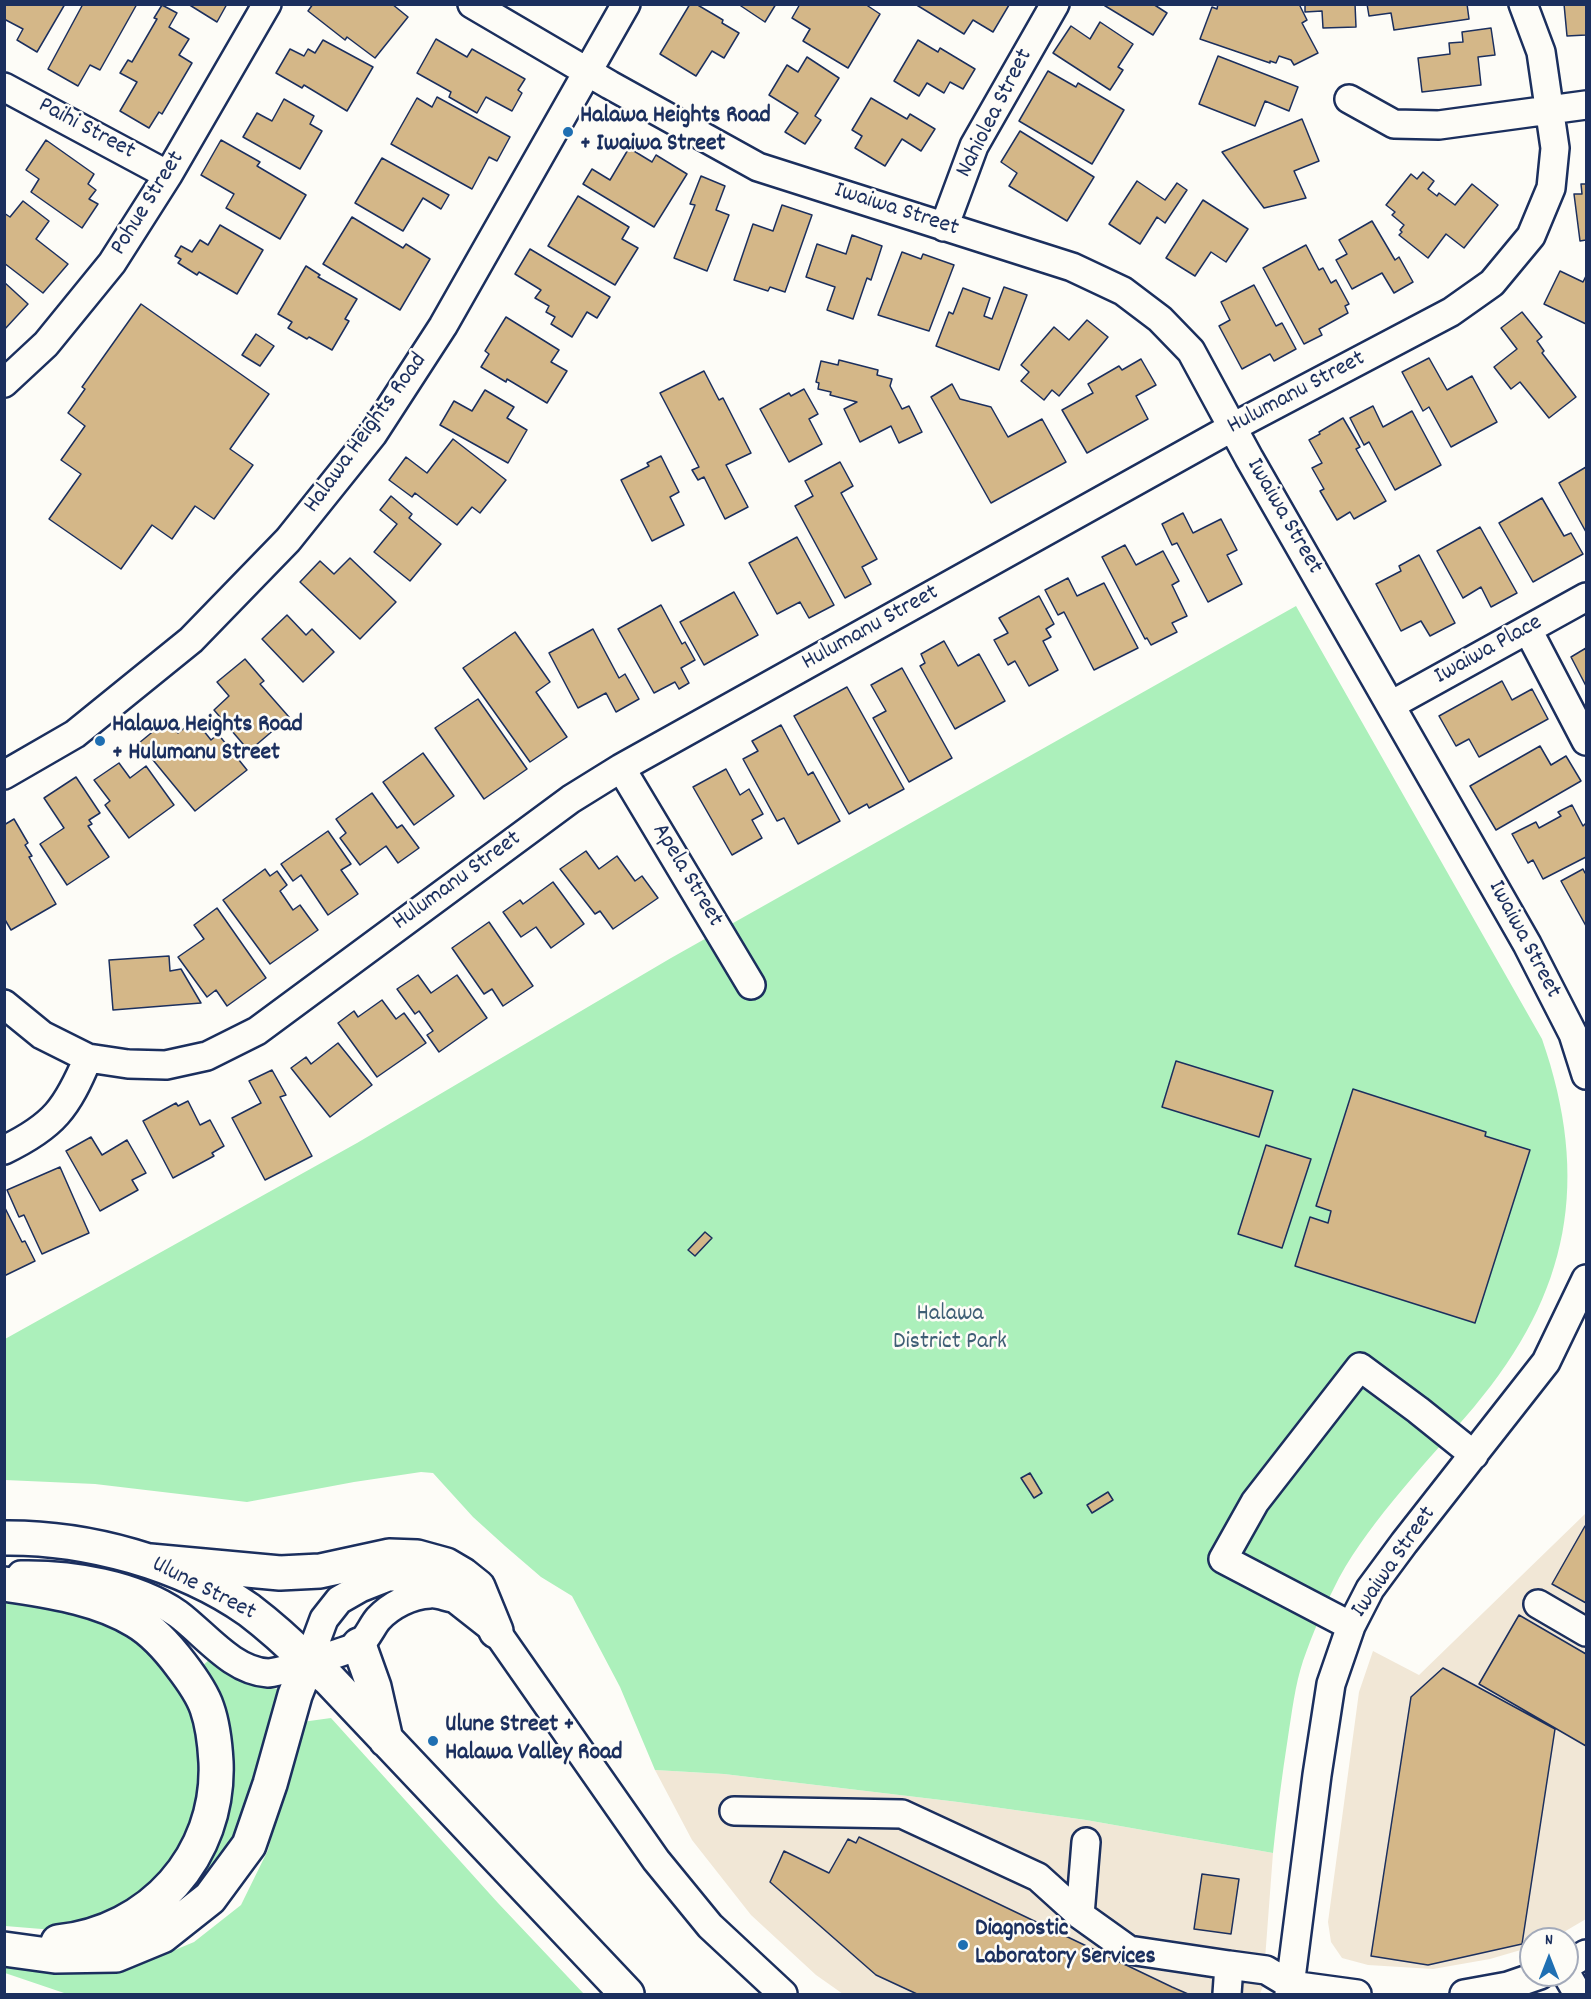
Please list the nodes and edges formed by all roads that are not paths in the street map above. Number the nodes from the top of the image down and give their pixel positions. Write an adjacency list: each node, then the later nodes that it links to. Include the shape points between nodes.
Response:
1 (267, 4): 11 (street, Pohue Street)
2 (472, 4): 6 (street, Iwaiwa Street)
3 (626, 4): 6 (street, Halawa Heights Road)
4 (1055, 4): 12 (street, Nahiolea Street, via 975,146)
5 (1523, 4): 10 (street, Hulumanu Street, via 1541,52)
6 (587, 72): 12 (street, Iwaiwa Street, via 758,167); 20 (street, Halawa Heights Road, via 443,327 373,434 288,540 190,640 75,734)
7 (4, 87): 11 (street, Paihi Street)
8 (1349, 99): 10 (street, via 1394,124 1439,125)
9 (1587, 105): 10 (street)
10 (1550, 110): 14 (street, Hulumanu Street, via 1555,148 1551,188 1531,236 1492,283 1451,312)
11 (168, 175): 13 (street, Pohue Street, via 112,263 46,344)
12 (944, 227): 14 (street, Iwaiwa Street, via 1072,267 1123,291 1161,319 1191,351)
13 (4, 383)
14 (1233, 427): 17 (street, Iwaiwa Street); 19 (street, Hulumanu Street)
15 (1587, 597): 16 (street, Iwaiwa Place)
16 (1528, 630): 17 (street, Iwaiwa Place); 18 (street)
17 (1391, 705): 24 (street, Iwaiwa Street, via 1527,944 1573,1034)
18 (1587, 741)
19 (621, 768): 21 (street, Apela Street); 23 (street, Hulumanu Street, via 571,799 257,1030 207,1056 166,1065)
20 (4, 775)
21 (751, 985)
22 (4, 1004): 23 (street, Hulumanu Street, via 42,1035)
23 (88, 1058): 25 (street, via 75,1088 54,1118 31,1137)
24 (1587, 1075)
25 (4, 1150)
26 (1587, 1279): 27 (street, Iwaiwa Street, via 1546,1362)
27 (1474, 1455): 34 (street, Iwaiwa Street, via 1370,1589); 34 (street, via 1360,1367 1255,1502 1223,1558)
28 (4, 1538): 29 (main road, Ulune Street, via 70,1542)
29 (150, 1561): 35 (main road, via 280,1573 320,1571 389,1556 417,1557 446,1565 478,1587); 38 (main road, Ulune Street, via 246,1608)
30 (4, 1576): 38 (street, Ulune Street, via 91,1580 143,1596 176,1613 252,1671 271,1673)
31 (4, 1584): 43 (main road, via 97,1602 137,1621 171,1652 193,1681 207,1708 215,1743 216,1772 214,1804 199,1848 172,1886 143,1911 107,1930 74,1940)
32 (456, 1599): 35 (street); 37 (street, via 431,1594 394,1605 378,1618); 38 (street, via 435,1583 414,1577 388,1578 360,1588 339,1600 324,1619)
33 (1539, 1604): 36 (street)
34 (1351, 1626): 45 (street, Iwaiwa Street, via 1331,1684)
35 (496, 1631): 48 (street, via 656,1860 710,1926)
36 (1587, 1632)
37 (359, 1645): 38 (street); 39 (main road)
38 (308, 1662): 39 (main road); 43 (main road, via 249,1845 210,1899 162,1936 116,1955 56,1956)
39 (387, 1742): 47 (main road)
40 (734, 1811): 42 (street, via 902,1814 1038,1877)
41 (1086, 1842): 42 (street)
42 (1080, 1915): 44 (street, via 1129,1950)
43 (4, 1947)
44 (1229, 1965): 45 (street, via 1266,1970); 49 (street)
45 (1290, 1990): 50 (street)
46 (1510, 1990): 51 (street)
47 (627, 1995)
48 (783, 1995)
49 (1227, 1995)
50 (1357, 1995)
51 (1464, 1995)

